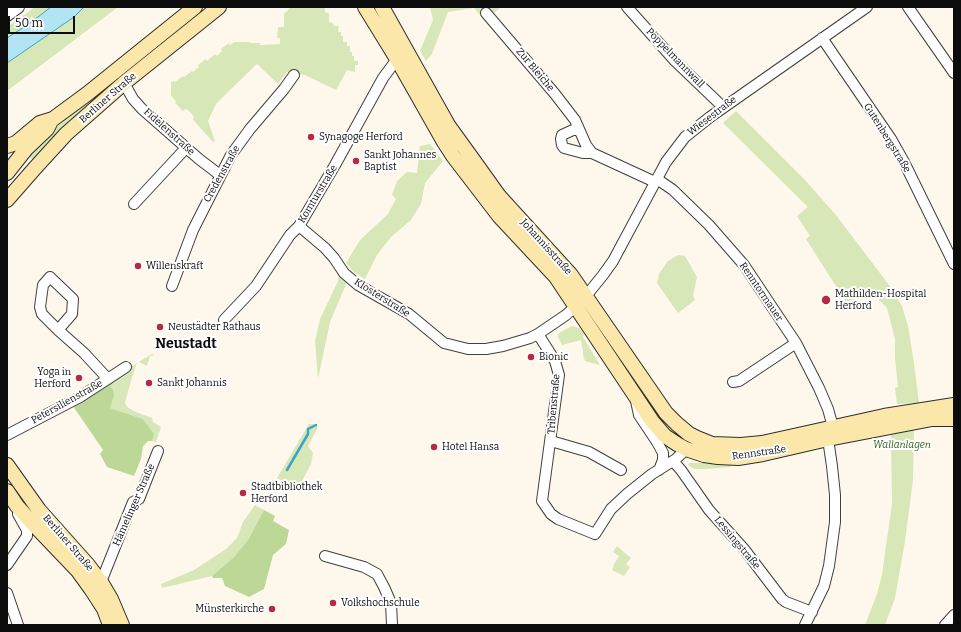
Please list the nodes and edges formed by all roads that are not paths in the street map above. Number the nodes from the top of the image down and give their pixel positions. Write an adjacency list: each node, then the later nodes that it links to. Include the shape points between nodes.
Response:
1 (18, 7): 10 (street)
2 (195, 7): 12 (main road, Berliner Straße)
3 (219, 7): 16 (main road, Berliner Straße)
4 (365, 7): 13 (main road)
5 (383, 7): 13 (main road)
6 (627, 7): 17 (street, Pöppelmannwall, via 675,61)
7 (867, 7): 11 (street, Wiesestraße)
8 (908, 7): 14 (street)
9 (486, 13): 19 (street, Zur Bleiche, via 555,94)
10 (7, 15)
11 (822, 38): 17 (street, Wiesestraße); 30 (street, Gutenbergstraße, via 904,162)
12 (142, 49): 16 (main road, via 140,59 125,72); 18 (main road, Berliner Straße)
13 (401, 54): 29 (street, Komturstraße, via 383,78); 32 (main road, Johannisstraße, via 499,196); 33 (main road, Johannisstraße, via 453,156 499,216 556,277)
14 (954, 73)
15 (294, 75): 24 (street, Credenstraße, via 250,129)
16 (124, 83): 21 (street, Fidelenstraße, via 133,99); 26 (main road, Berliner Straße, via 66,134)
17 (724, 107): 25 (street, Wiesestraße, via 685,137 666,162)
18 (53, 119): 20 (main road, Berliner Straße, via 40,123 16,143); 23 (main road, Berliner Straße, via 47,130)
19 (579, 130): 22 (street, Zur Bleiche); 22 (street, via 562,135 562,145 567,150)
20 (7, 146)
21 (186, 148): 24 (street, Fidelenstraße); 28 (street)
22 (592, 153): 25 (street)
23 (8, 168): 26 (main road, via 21,173)
24 (220, 175): 31 (street, Credenstraße, via 193,230)
25 (656, 181): 32 (street, Wiesestraße, via 613,261); 37 (street, Renntormauer, via 673,190 709,225 744,265)
26 (22, 182): 27 (main road, Berliner Straße)
27 (7, 200)
28 (134, 204)
29 (299, 226): 34 (street, Komturstraße, via 290,235 256,286); 36 (street, Klosterstraße, via 325,248 344,273 358,285 409,314 444,343 454,347 486,349)
30 (954, 264)
31 (172, 286)
32 (586, 296): 33 (street, Wiesestraße); 48 (main road, Johannisstraße, via 666,413)
33 (575, 306): 36 (street); 41 (main road, Johannisstraße)
34 (224, 320)
35 (58, 330): 35 (street, via 72,314 73,299 50,277 43,285 40,308 42,314); 39 (street)
36 (538, 334): 49 (street, Tribenstraße, via 555,362 558,375)
37 (796, 342): 40 (street, via 739,381); 46 (street, Renntormauer, via 828,409)
38 (126, 367): 39 (street, Petersilienstraße)
39 (108, 379): 47 (street, Petersilienstraße, via 80,397)
40 (733, 382)
41 (635, 397): 50 (main road, Johannisstraße, via 665,436); 55 (street, Johannisstraße, via 639,415 662,454)
42 (954, 405): 46 (main road, Rennstraße, via 907,412)
43 (954, 410): 44 (main road)
44 (932, 419): 45 (main road); 46 (main road, Rennstraße)
45 (954, 419)
46 (831, 433): 48 (main road, Rennstraße, via 741,446 712,444); 50 (main road, Rennstraße, via 763,454 738,458 711,456); 62 (street, Renntormauer, via 835,522 824,586)
47 (7, 434)
48 (697, 438): 50 (main road)
49 (551, 441): 54 (street, via 589,452); 55 (street, Tribenstraße, via 542,501 558,519 595,534 611,509)
50 (686, 449): 52 (street)
51 (158, 451): 60 (street, Hämelinger Straße, via 139,499 133,502)
52 (672, 461): 55 (street); 62 (street, Lessingstraße, via 782,599)
53 (7, 465): 60 (main road, Berliner Straße, via 39,510)
54 (621, 470)
55 (659, 470)
56 (7, 491): 57 (main road, Berliner Straße)
57 (17, 506): 59 (street, via 18,516 24,523 27,536); 65 (main road, Berliner Straße, via 78,571 104,610)
58 (325, 556): 67 (street, via 364,567 376,574 391,603)
59 (7, 565)
60 (101, 582): 66 (main road, Berliner Straße)
61 (7, 592): 64 (street)
62 (812, 612): 68 (street, Renntormauer)
63 (954, 615): 69 (street)
64 (18, 625)
65 (110, 625)
66 (122, 625)
67 (392, 625)
68 (805, 625)
69 (945, 625)

